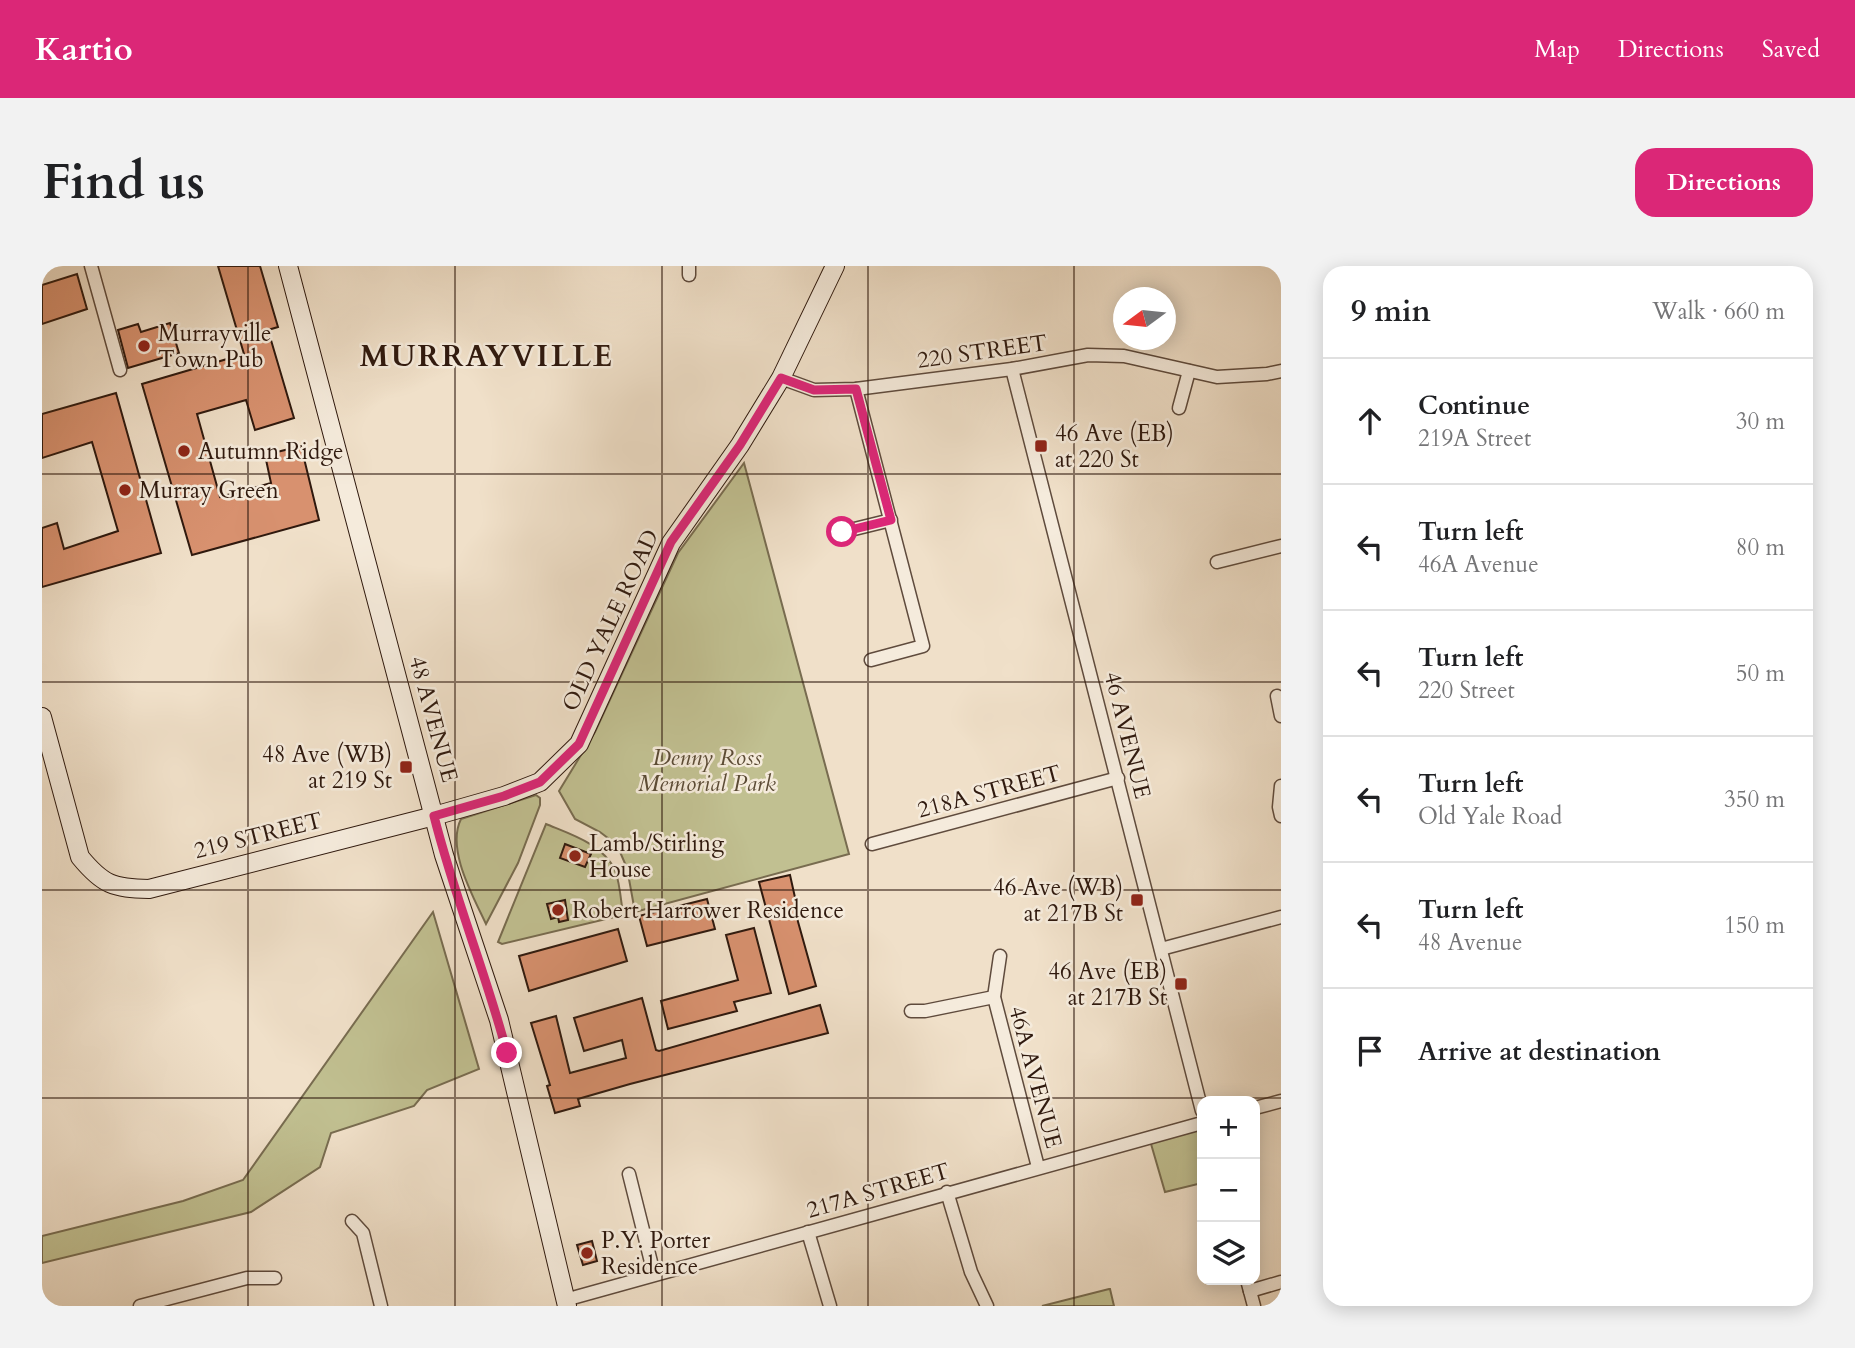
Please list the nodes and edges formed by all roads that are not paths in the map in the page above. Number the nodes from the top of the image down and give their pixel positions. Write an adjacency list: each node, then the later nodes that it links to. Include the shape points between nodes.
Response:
1 (91, 266): 5 (street)
2 (288, 266): 21 (street, 48 AVENUE)
3 (835, 266): 8 (street, OLD YALE ROAD)
4 (1012, 369): 6 (street, 220 STREET, via 1088,355 1124,356); 9 (street, 220 STREET); 19 (street, 46 AVENUE)
5 (120, 370)
6 (1189, 371): 7 (street, 220 STREET, via 1217,377); 10 (street)
7 (1281, 371)
8 (781, 378): 9 (street, 220 STREET, via 814,390); 21 (street, OLD YALE ROAD, via 671,542 579,744 540,782)
9 (856, 389): 11 (street)
10 (1179, 408)
11 (891, 520): 12 (street); 15 (street, via 923,646)
12 (842, 532)
13 (1281, 546): 14 (street)
14 (1217, 562)
15 (871, 660)
16 (1277, 696): 17 (street)
17 (1281, 716)
18 (42, 717): 21 (street, 219 STREET, via 80,857 96,876 121,888 149,889)
19 (1118, 778): 23 (street, 218A STREET); 25 (street, 46 AVENUE)
20 (1281, 786): 22 (street)
21 (434, 816): 43 (street, 48 AVENUE, via 499,1020)
22 (1281, 816)
23 (872, 844)
24 (1281, 917): 25 (street)
25 (1161, 949): 29 (street, 46 AVENUE)
26 (1000, 956): 27 (street, 46A AVENUE)
27 (994, 997): 28 (street); 33 (street, 46A AVENUE)
28 (911, 1011)
29 (1198, 1096)
30 (1281, 1101): 31 (street)
31 (1260, 1107)
32 (1197, 1124): 33 (street, 217A STREET)
33 (1038, 1167): 35 (street, 217A STREET)
34 (629, 1174): 38 (street)
35 (947, 1192): 37 (street, 217A STREET); 47 (street, via 971,1272)
36 (352, 1221): 45 (street, via 363,1233)
37 (808, 1232): 38 (street, 217A STREET); 46 (street)
38 (654, 1274): 43 (street, 217A STREET)
39 (275, 1278): 44 (street, via 247,1278)
40 (1281, 1282): 41 (street)
41 (1260, 1284)
42 (1249, 1285): 48 (street)
43 (566, 1303)
44 (140, 1306)
45 (381, 1306)
46 (830, 1306)
47 (987, 1306)
48 (1254, 1306)

